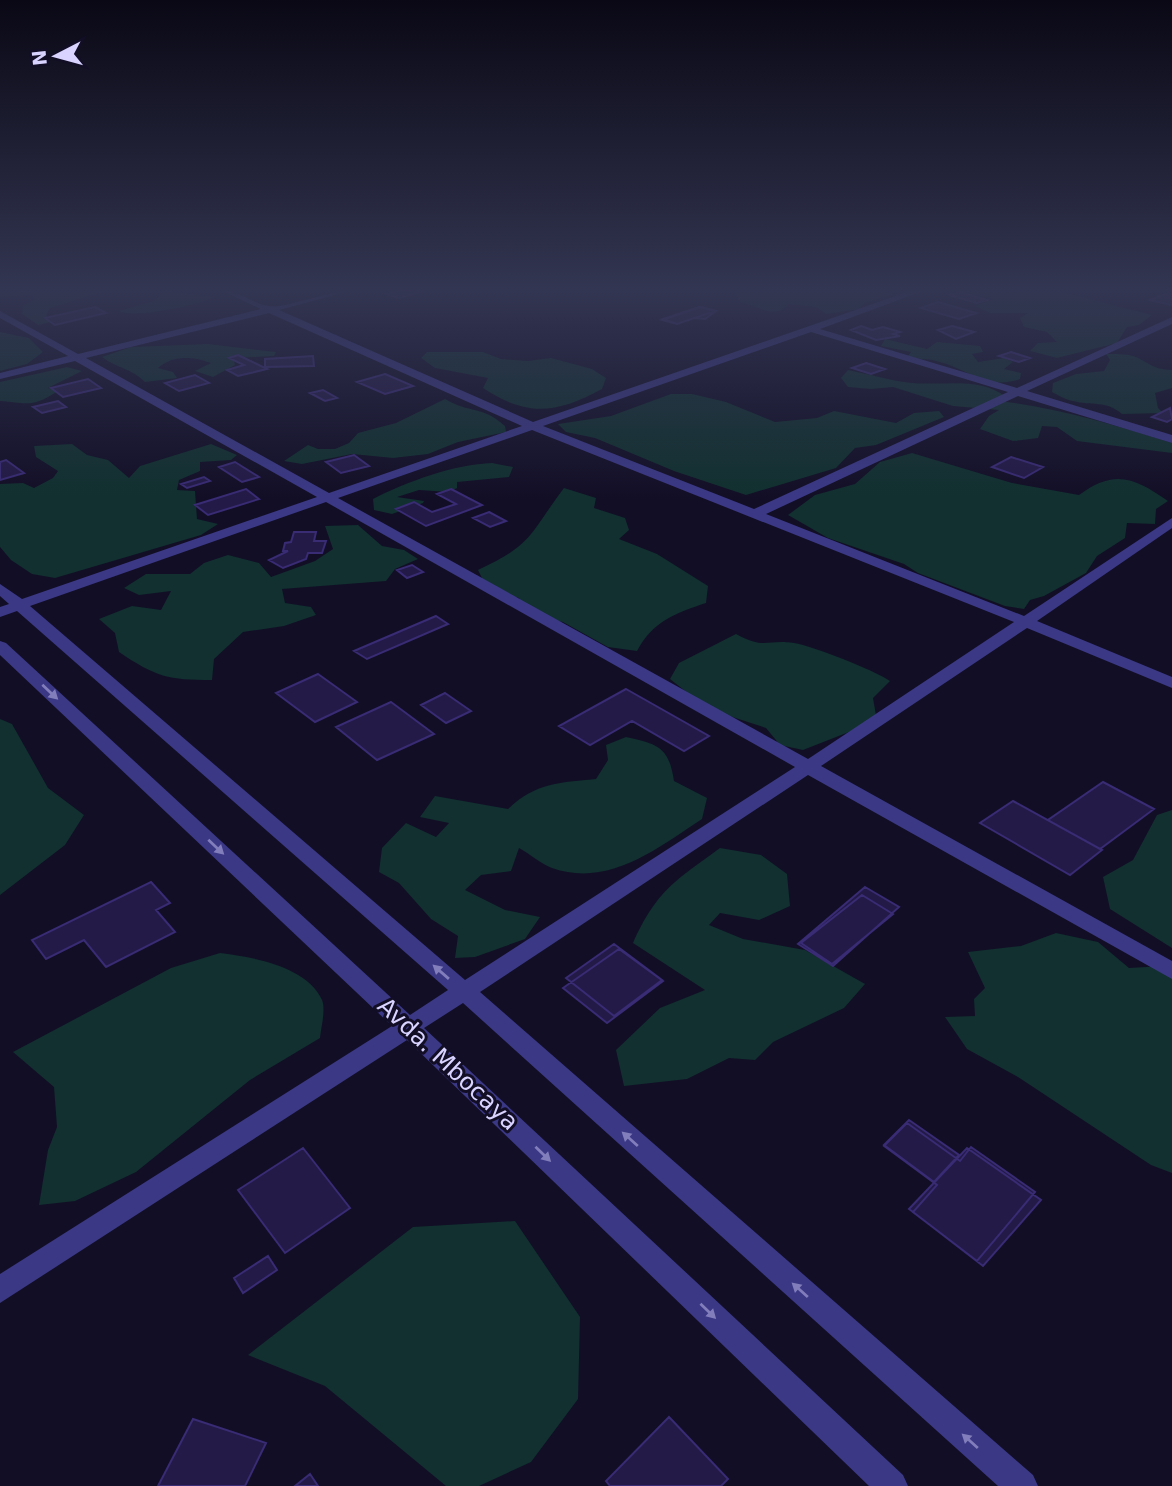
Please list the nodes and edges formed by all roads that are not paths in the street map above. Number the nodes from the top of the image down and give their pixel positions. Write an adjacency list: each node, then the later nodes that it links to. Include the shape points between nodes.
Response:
1 (64, 360): 7 (street)
2 (84, 360): 11 (street)
3 (385, 360): 9 (street)
4 (723, 360): 9 (street)
5 (913, 360): 8 (street)
6 (1085, 360): 8 (street)
7 (0, 376)
8 (1017, 392): 10 (street); 12 (street)
9 (535, 427): 11 (street); 12 (street)
10 (1172, 439)
11 (327, 496): 15 (street); 19 (street)
12 (755, 514): 16 (street)
13 (1172, 522): 16 (street)
14 (0, 588): 15 (street)
15 (10, 609): 21 (street, one-way to 15)
16 (1027, 622): 18 (street); 19 (street)
17 (0, 646): 22 (street, Avda. Mbocaya, one-way to 22)
18 (1172, 683)
19 (808, 766): 20 (street); 21 (street)
20 (1172, 971)
21 (465, 992): 22 (street); 25 (street, one-way to 21)
22 (408, 1027): 23 (street); 24 (street, Avda. Mbocaya, one-way to 24)
23 (0, 1290)
24 (892, 1486)
25 (1021, 1486)

